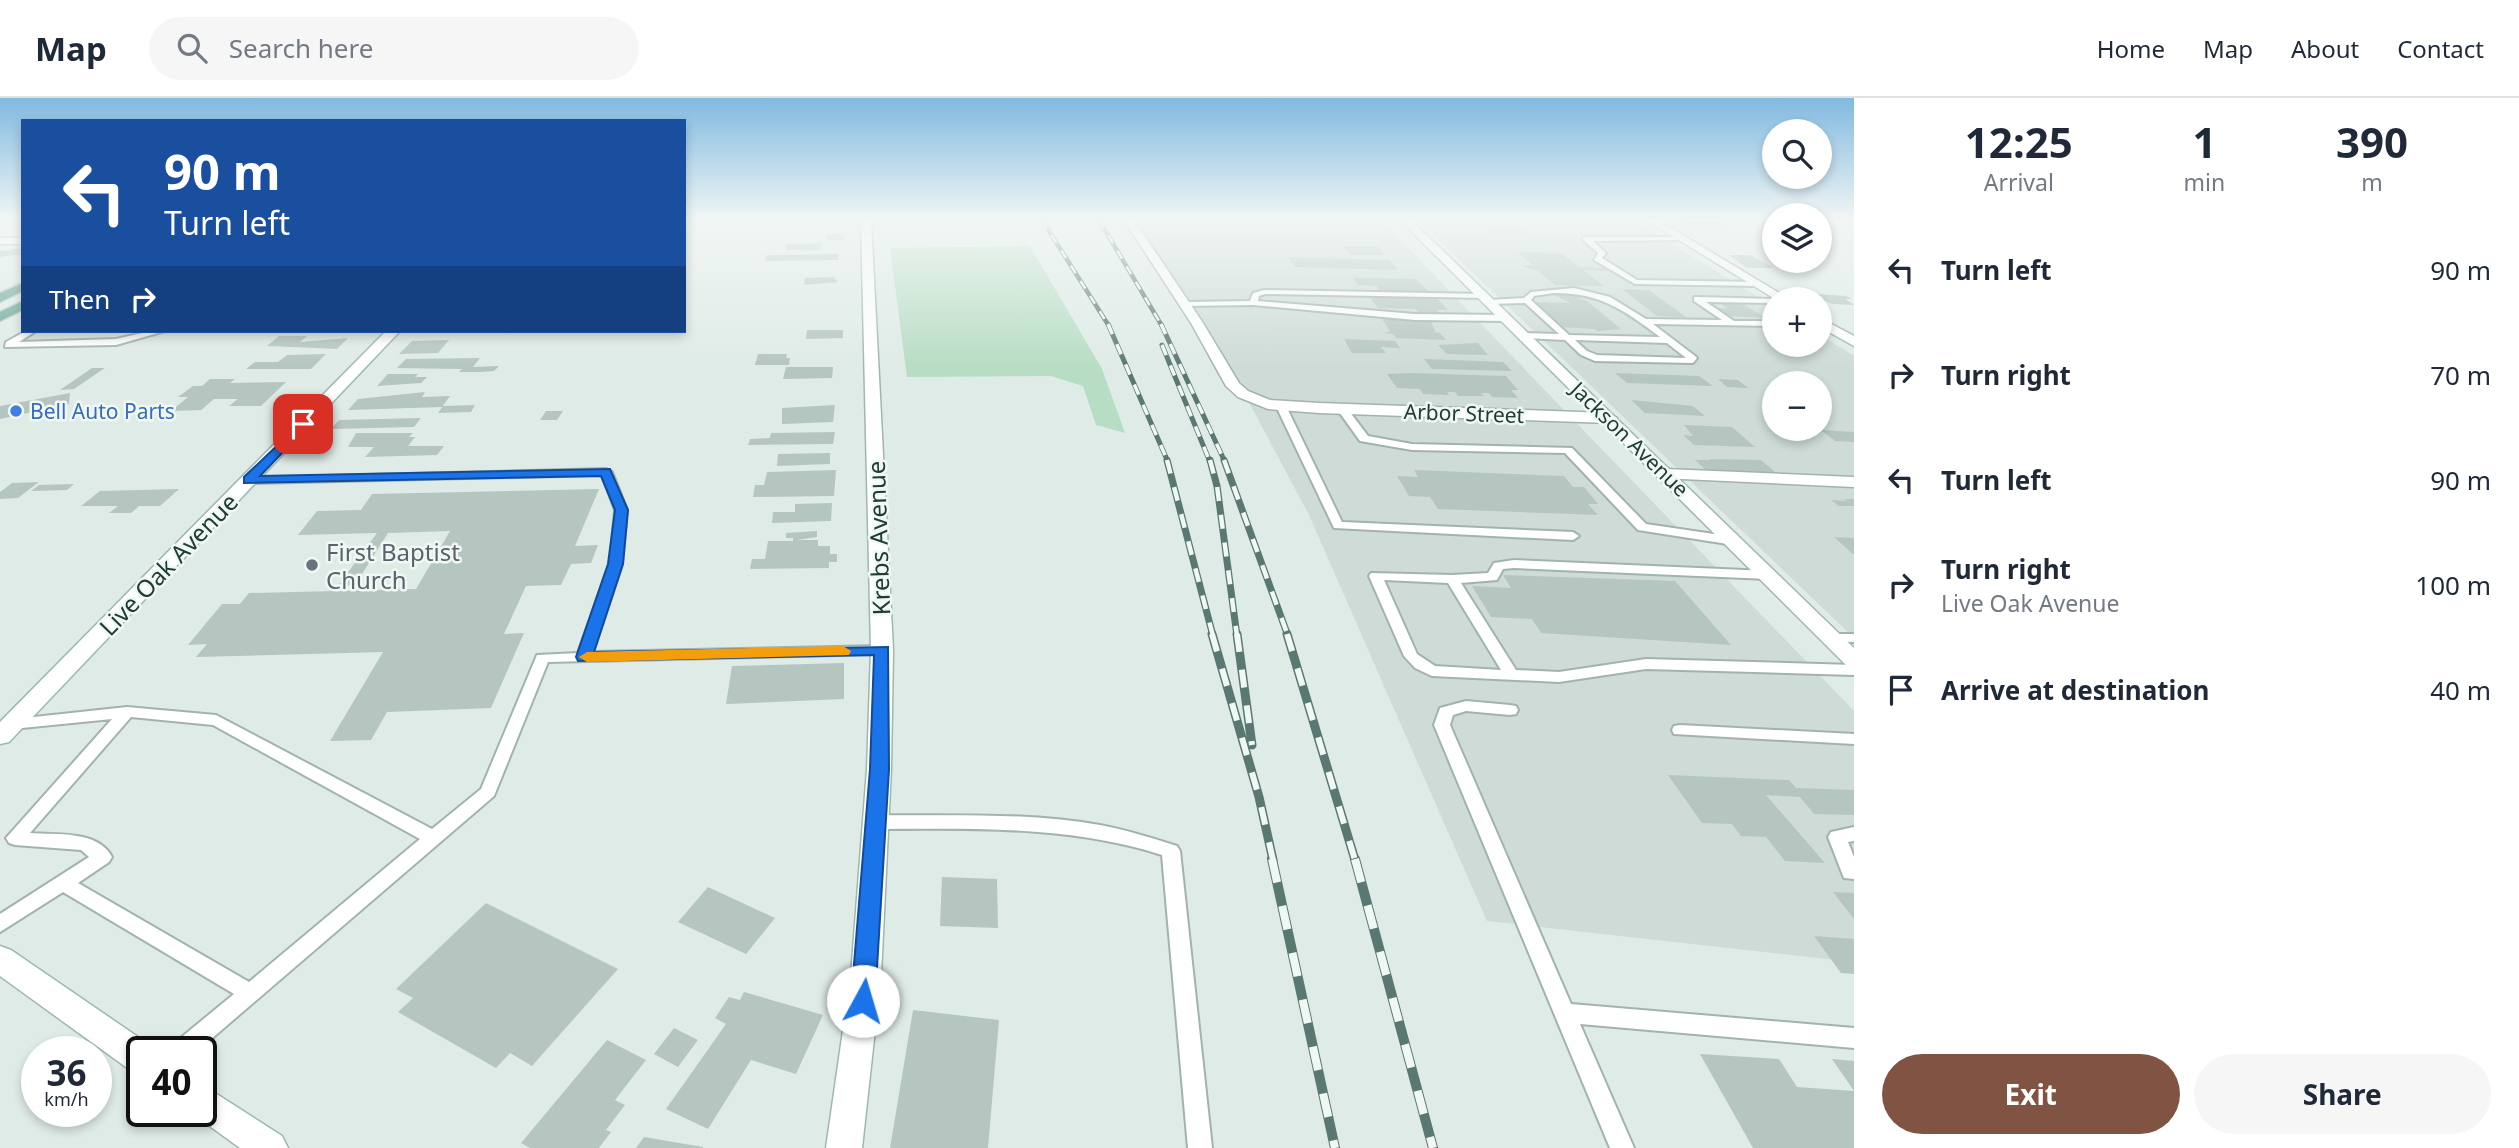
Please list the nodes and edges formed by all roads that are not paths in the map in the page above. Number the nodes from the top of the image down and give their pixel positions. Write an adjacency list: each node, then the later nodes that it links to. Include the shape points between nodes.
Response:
1 (868, 269): 42 (street, Krebs Avenue)
2 (1161, 269): 13 (street, Arbor Street)
3 (1455, 269): 10 (street, Jackson Avenue)
4 (1613, 269): 6 (lane, via 1630,281)
5 (1733, 269): 6 (street)
6 (1758, 284): 8 (street)
7 (21, 287): 9 (main road)
8 (1763, 287)
9 (0, 298)
10 (1486, 299): 11 (lane); 14 (lane, via 1264,292 1256,295); 17 (street, Jackson Avenue)
11 (1527, 300): 18 (lane, via 1543,291 1594,292); 26 (lane)
12 (1762, 301): 19 (lane, via 1697,299)
13 (1184, 303): 14 (lane); 30 (street, Arbor Street, via 1233,386 1255,400)
14 (1253, 303): 17 (lane, via 1415,317)
15 (21, 306): 16 (main road)
16 (0, 317)
17 (1506, 318): 25 (street, Jackson Avenue)
18 (1643, 321): 19 (lane); 27 (lane)
19 (1734, 323): 20 (lane)
20 (1762, 324)
21 (1832, 330): 28 (street)
22 (28, 333): 29 (lane)
23 (154, 333): 29 (lane, via 116,342)
24 (391, 333): 34 (street, Live Oak Avenue)
25 (1525, 336): 26 (lane); 32 (street, Jackson Avenue)
26 (1567, 338): 27 (lane); 27 (lane, via 1595,358 1692,358)
27 (1670, 340)
28 (1854, 342)
29 (4, 345)
30 (1281, 406): 31 (street, Arbor Street); 36 (lane, via 1338,525)
31 (1342, 409): 32 (street, Arbor Street); 37 (lane, via 1364,439 1412,447 1568,450 1642,527)
32 (1609, 418): 33 (street, Jackson Avenue)
33 (1667, 474): 35 (street); 37 (street, Jackson Avenue)
34 (248, 480): 43 (lane, via 606,472 621,510 615,564); 49 (street, Live Oak Avenue)
35 (1854, 482)
36 (1573, 536)
37 (1734, 541): 38 (street, Jackson Avenue)
38 (1768, 575): 39 (lane, via 1514,564 1499,566 1492,577); 40 (street, Jackson Avenue)
39 (1452, 579): 46 (lane); 46 (lane, via 1376,576 1411,656 1420,665 1451,674)
40 (1832, 638): 41 (lane); 44 (street, Jackson Avenue)
41 (1854, 638)
42 (882, 650): 43 (lane); 52 (street, Krebs Avenue)
43 (584, 657): 54 (lane, via 541,658 488,792)
44 (1854, 660)
45 (1854, 670): 46 (lane, via 1646,664 1559,677)
46 (1512, 675)
47 (1510, 710): 60 (lane, via 1466,706 1446,712 1442,725)
48 (127, 712): 49 (lane); 54 (lane, via 215,720); 56 (lane, via 15,838 85,844 103,857)
49 (6, 730)
50 (1680, 730): 51 (lane)
51 (1854, 738)
52 (876, 822): 66 (street, Krebs Avenue, via 866,975); 67 (lane, via 1077,826 1137,838 1171,851)
53 (1854, 834): 55 (lane, via 1837,837)
54 (434, 838): 59 (lane)
55 (1851, 873)
56 (63, 883): 57 (lane); 59 (lane)
57 (0, 924)
58 (0, 958): 63 (street)
59 (250, 993): 61 (lane)
60 (1563, 1013): 62 (lane); 68 (lane)
61 (199, 1036)
62 (1854, 1038)
63 (126, 1048)
64 (217, 1111): 65 (street)
65 (270, 1148)
66 (844, 1148)
67 (1200, 1148)
68 (1622, 1148)

